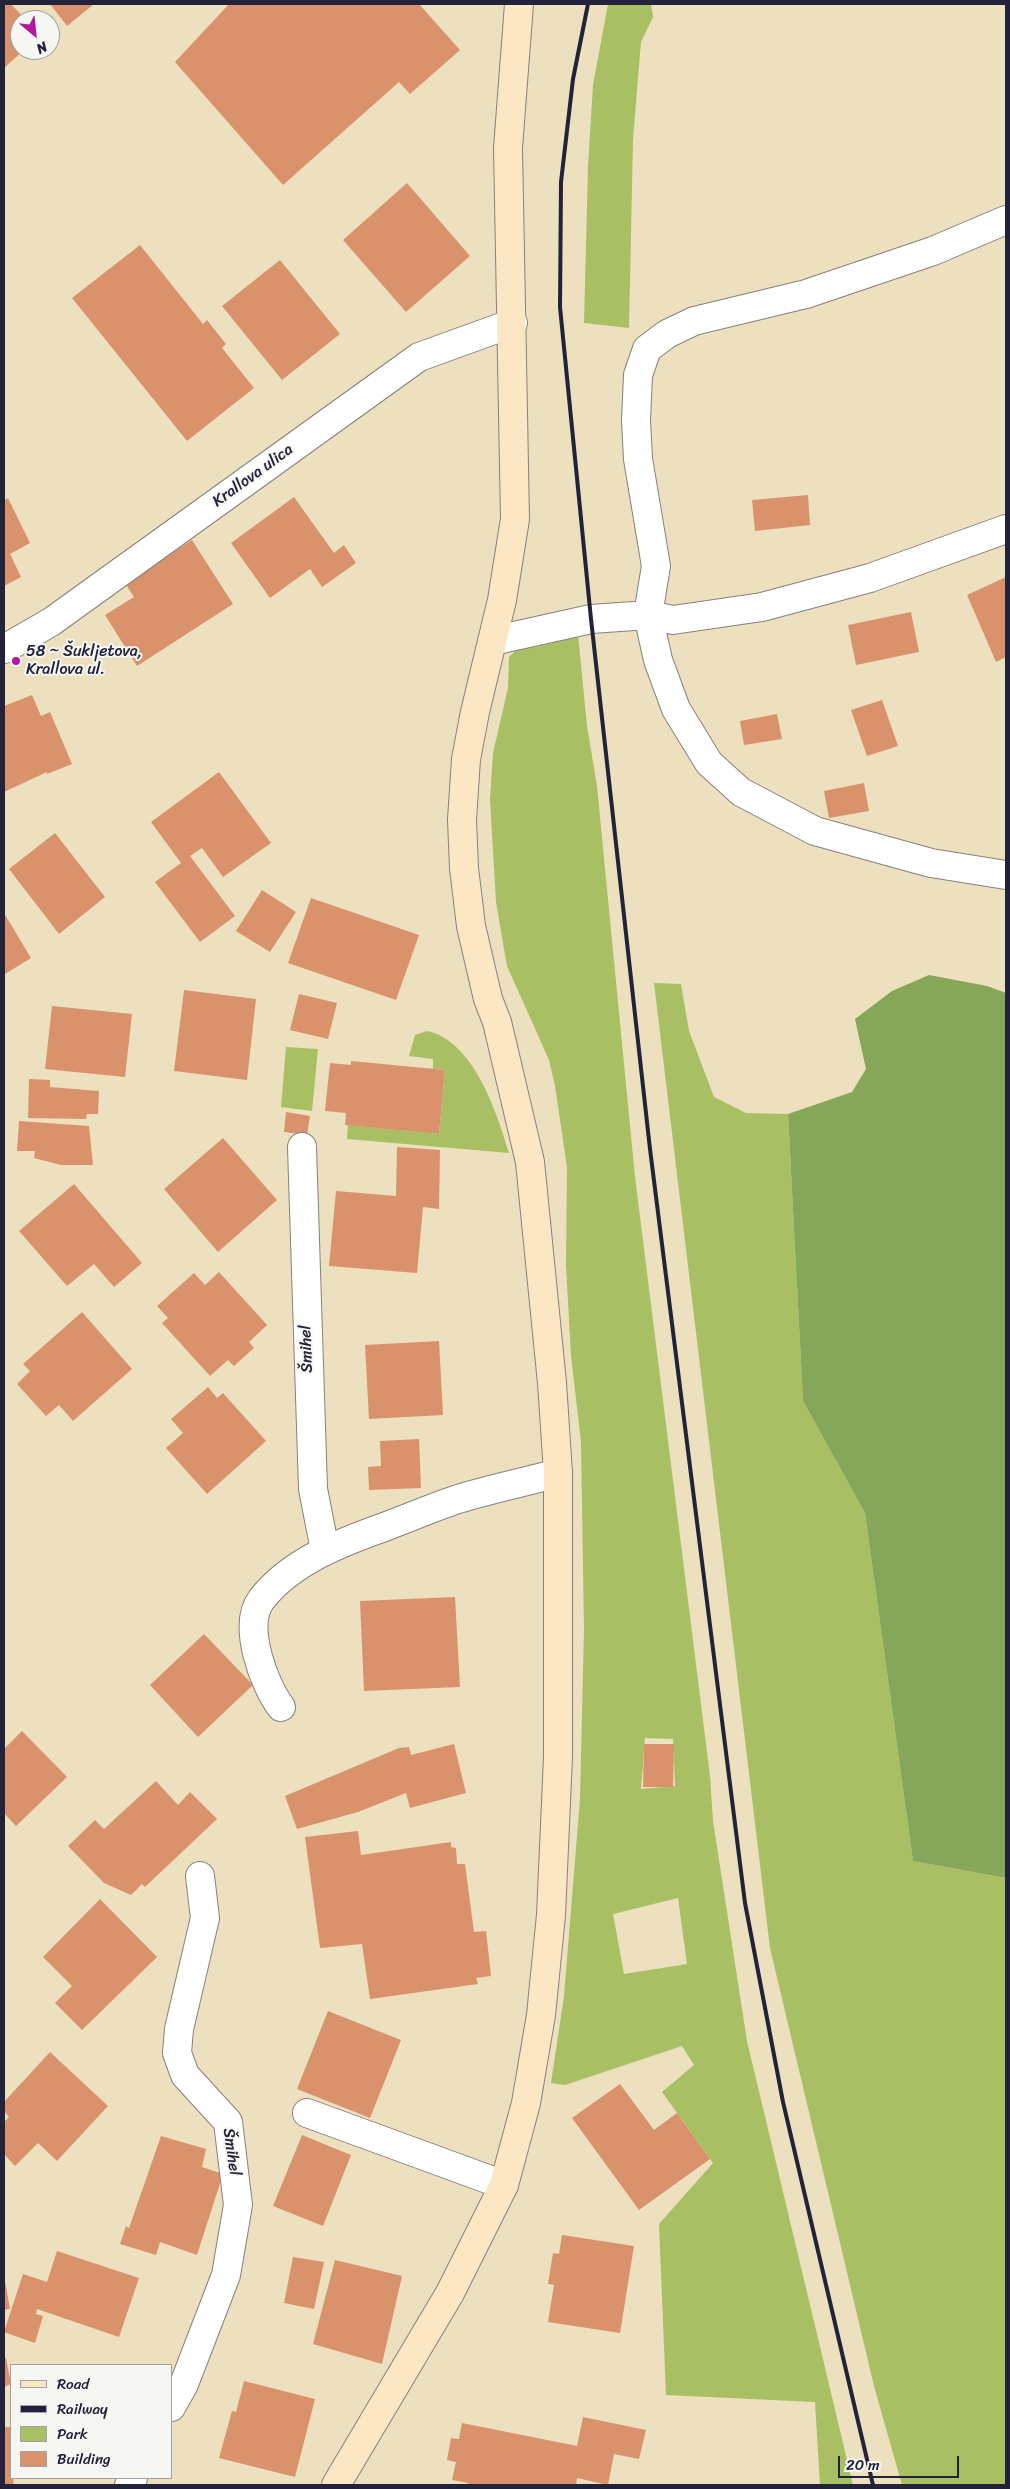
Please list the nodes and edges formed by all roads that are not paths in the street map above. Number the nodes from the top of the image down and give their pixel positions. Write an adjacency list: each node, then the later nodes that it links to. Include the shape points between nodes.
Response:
1 (518, 4): 3 (street, via 508,148)
2 (1006, 220): 5 (street, via 933,251 806,294 694,321 667,334 647,349 638,375 636,421 645,511 656,566)
3 (513, 323): 6 (street, via 515,519); 7 (street, Krallova ulica, via 419,357 51,622)
4 (1006, 529): 5 (street, via 870,578 762,607 673,620)
5 (648, 615): 6 (street, via 572,622); 8 (street, via 658,660 676,709 709,763 741,792 815,831 931,863)
6 (492, 641): 10 (street, via 466,759 462,820 464,868 471,926 530,1162)
7 (4, 648)
8 (1006, 875)
9 (302, 1147): 11 (street, Šmihel, via 314,1490)
10 (558, 1473): 11 (street, via 458,1499); 15 (street, via 558,1756 551,1915 541,2015 527,2094)
11 (326, 1550): 12 (street, via 284,1577 260,1601 255,1615 256,1652 270,1693)
12 (281, 1707)
13 (200, 1876): 16 (street, Šmihel, via 205,1918 178,2029 177,2053 184,2075 228,2122 238,2206 226,2276 184,2384)
14 (307, 2112): 15 (street)
15 (504, 2185): 17 (street, via 450,2293)
16 (172, 2405)
17 (336, 2485)

